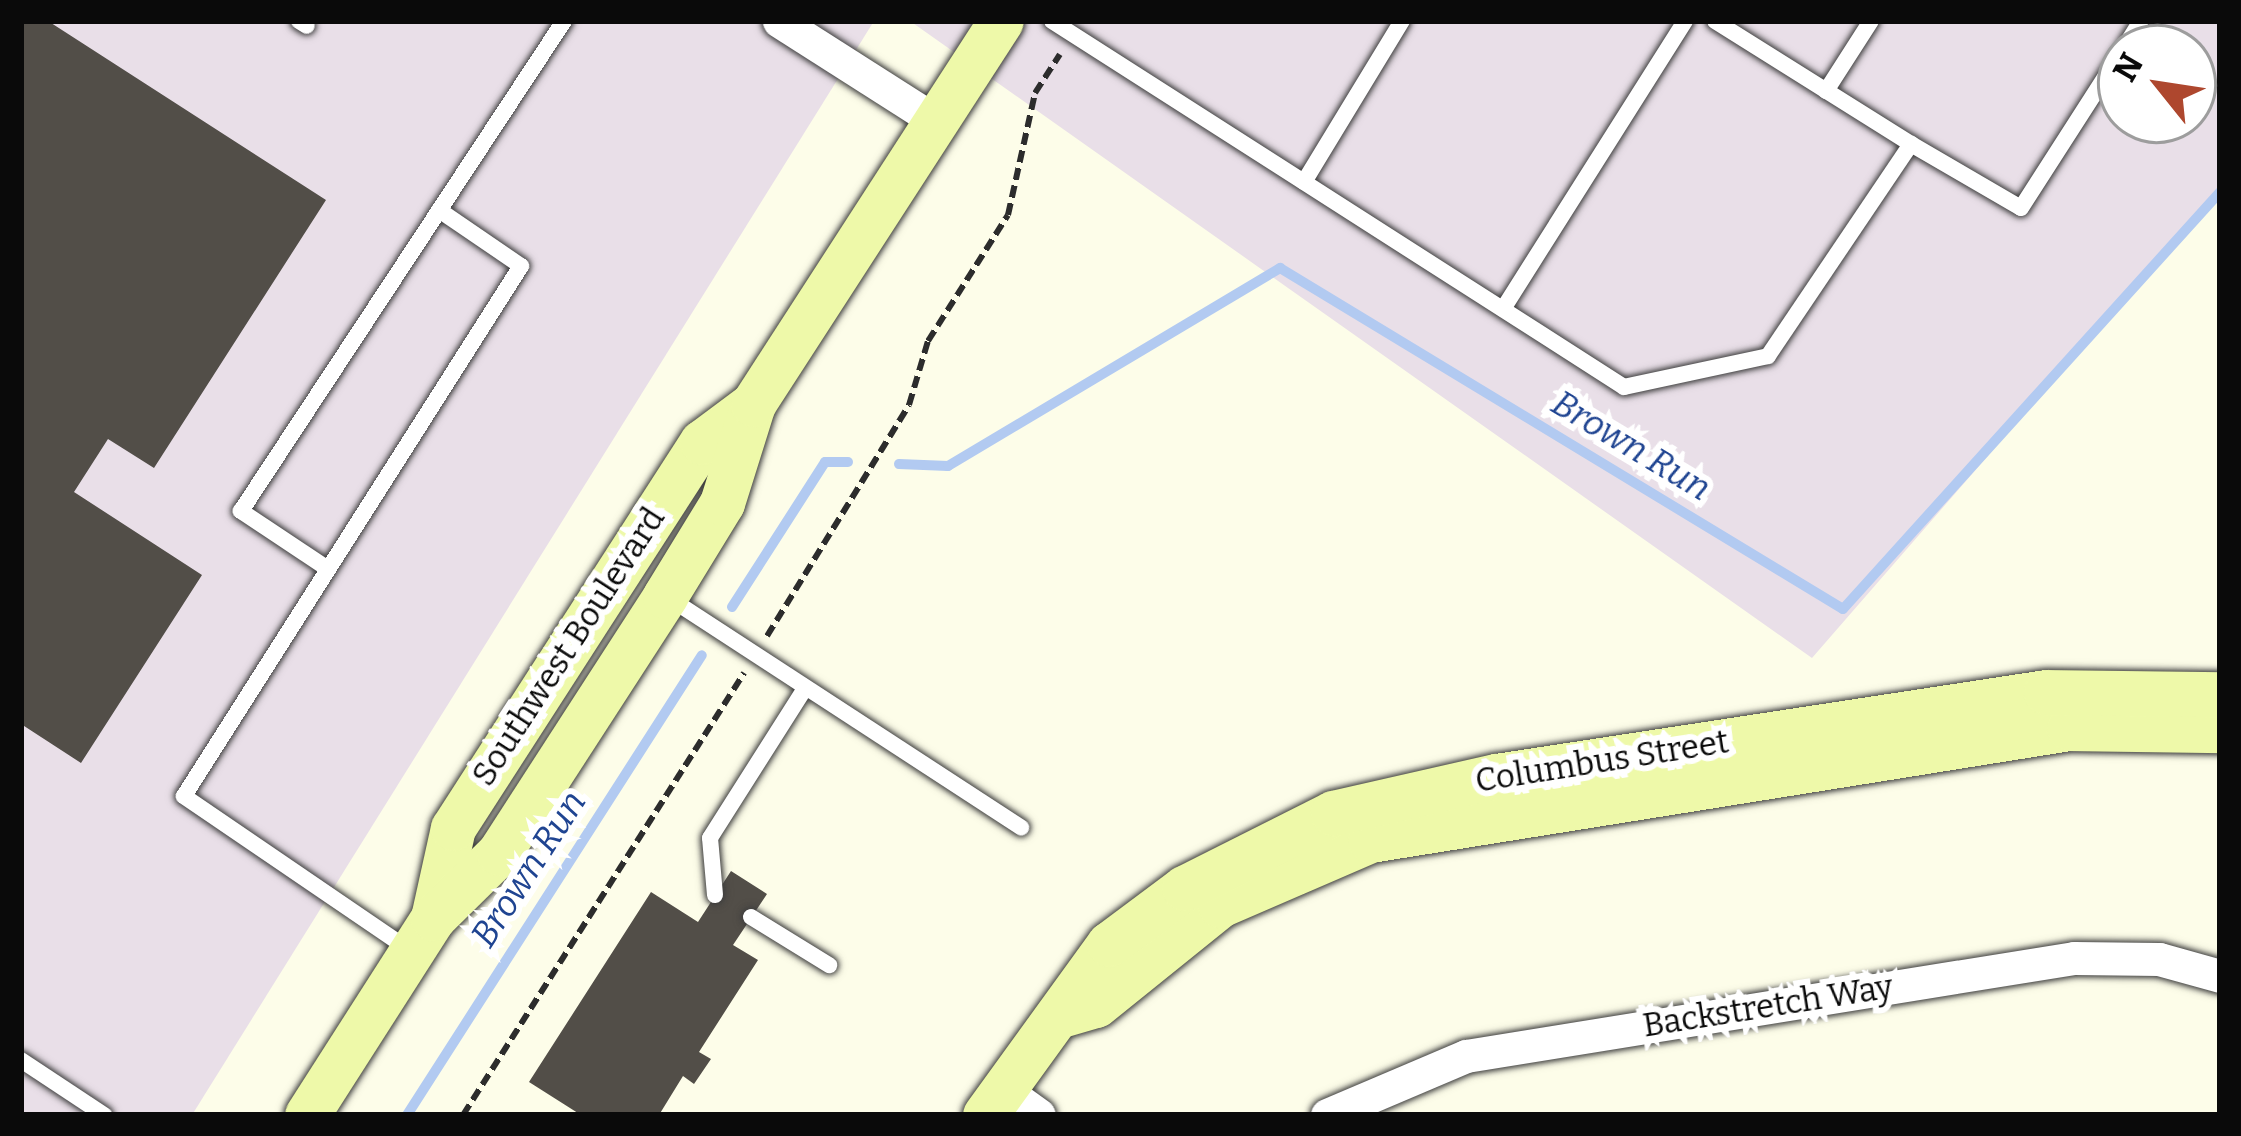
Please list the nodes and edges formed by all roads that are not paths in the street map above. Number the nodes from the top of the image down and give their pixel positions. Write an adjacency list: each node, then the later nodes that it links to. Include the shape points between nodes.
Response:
1 (563, 21): 14 (lane)
2 (779, 21): 11 (street)
3 (1000, 21): 11 (street, Southwest Boulevard)
4 (1052, 21): 13 (lane)
5 (1402, 21): 13 (lane)
6 (1685, 21): 15 (lane)
7 (1714, 21): 10 (lane)
8 (1871, 21): 10 (lane)
9 (2097, 89): 12 (lane, via 2021,208)
10 (1826, 91): 12 (lane)
11 (936, 121): 16 (street, Southwest Boulevard)
12 (1911, 143): 15 (lane, via 1768,356 1624,387)
13 (1304, 182): 15 (lane)
14 (439, 210): 17 (lane, via 521,266); 17 (lane, via 241,511)
15 (1503, 309)
16 (753, 404): 18 (street, Southwest Boulevard, via 722,503); 25 (street, Southwest Boulevard, via 702,442 452,828)
17 (328, 569): 25 (lane, via 184,796)
18 (665, 596): 19 (lane); 25 (street, Southwest Boulevard, via 500,853)
19 (804, 689): 22 (lane); 23 (lane, via 710,838)
20 (2220, 694): 28 (street, Columbus Street, via 2046,692 1496,776 1333,813 1166,902 1109,944)
21 (2220, 730): 28 (street, Columbus Street, via 2069,728 1370,840 1220,905 1096,1005)
22 (1021, 827)
23 (715, 895)
24 (751, 917): 26 (lane)
25 (422, 935): 32 (street, Southwest Boulevard)
26 (829, 965)
27 (2220, 976): 33 (street, Backstretch Way, via 2159,959 2074,958 1466,1056)
28 (1055, 1017): 30 (street, Columbus Street)
29 (21, 1060): 31 (lane)
30 (1009, 1106)
31 (104, 1115)
32 (307, 1115)
33 (1327, 1115)

